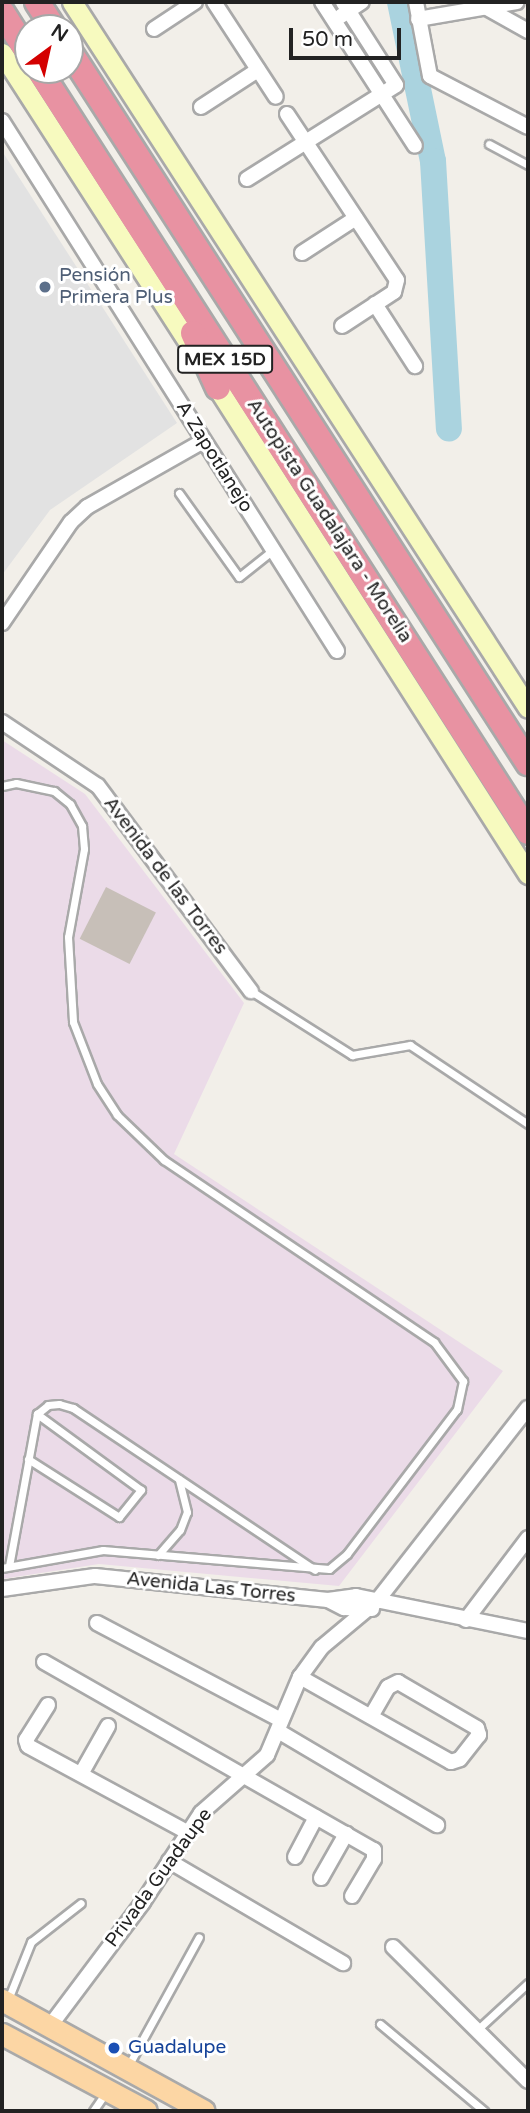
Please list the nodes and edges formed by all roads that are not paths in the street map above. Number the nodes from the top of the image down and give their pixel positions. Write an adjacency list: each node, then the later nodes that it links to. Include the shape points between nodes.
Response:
1 (72, 2): 43 (street)
2 (195, 2): 13 (street)
3 (214, 2): 17 (street)
4 (322, 2): 12 (street)
5 (362, 2): 8 (street)
6 (416, 2): 11 (street)
7 (517, 2): 9 (street)
8 (346, 6): 12 (street); 20 (street, via 396,85)
9 (485, 7): 11 (street); 15 (street)
10 (2, 12): 14 (highway)
11 (418, 19): 25 (street, via 430,76)
12 (334, 20): 20 (street)
13 (154, 29)
14 (14, 31)
15 (528, 31)
16 (2, 53): 37 (street)
17 (258, 70): 21 (street); 22 (street)
18 (84, 74): 45 (highway, Autopista Guadalajara - Morelia / MEX 15D)
19 (48, 84): 33 (highway, Autopista Guadalajara - Morelia / MEX 15D)
20 (381, 94): 26 (street); 28 (street)
21 (276, 97)
22 (201, 107)
23 (287, 114): 26 (street)
24 (2, 121): 38 (street, A Zapotlanejo)
25 (528, 127)
26 (305, 142): 30 (street); 31 (street)
27 (489, 144): 29 (lane)
28 (415, 146)
29 (528, 165)
30 (247, 178)
31 (356, 218): 32 (street); 34 (street, via 397,286)
32 (302, 253)
33 (158, 256): 37 (highway); 47 (highway, Autopista Guadalajara - Morelia / MEX 15D)
34 (375, 304): 35 (street); 36 (street)
35 (342, 326)
36 (415, 366)
37 (218, 388): 48 (street)
38 (204, 440): 40 (street, A Zapotlanejo); 41 (street, via 87,507 71,522)
39 (179, 493): 40 (lane, via 239,578)
40 (273, 550): 42 (street, A Zapotlanejo)
41 (2, 623)
42 (337, 652)
43 (528, 708)
44 (2, 722): 49 (street, Avenida de las Torres, via 98,786)
45 (528, 763)
46 (2, 786): 58 (lane, via 16,783 54,791 70,804 82,826 83,849 68,937 73,1022 97,1084 117,1115 164,1160 434,1342 463,1381 457,1409 347,1554 329,1569)
47 (528, 832)
48 (528, 874)
49 (251, 991): 50 (lane, via 352,1055 410,1045)
50 (528, 1124)
51 (528, 1408): 60 (street, Privada Guadaupe)
52 (37, 1414): 53 (lane); 53 (lane, via 141,1490 119,1517); 54 (lane, via 48,1405 66,1405)
53 (28, 1459): 57 (lane)
54 (179, 1479): 56 (lane, via 187,1512 180,1530); 58 (lane)
55 (528, 1538): 61 (street)
56 (158, 1555): 57 (lane, via 103,1550); 58 (lane)
57 (5, 1567)
58 (316, 1570)
59 (2, 1589): 60 (street, Avenida Las Torres, via 95,1576 328,1600 344,1608)
60 (373, 1605): 61 (street, Avenida Las Torres); 65 (street, Privada Guadaupe, via 322,1647)
61 (466, 1620): 63 (street, Avenida Las Torres)
62 (97, 1623): 69 (street)
63 (528, 1631)
64 (44, 1662): 71 (street)
65 (300, 1678): 67 (street); 69 (street, Privada Guadaupe)
66 (48, 1705): 70 (street, via 26,1743)
67 (371, 1716): 67 (street, via 388,1686 398,1682 474,1726 479,1735 460,1759 452,1762)
68 (108, 1726): 70 (street)
69 (280, 1726): 71 (street, Privada Guadaupe, via 267,1755); 73 (street)
70 (81, 1774): 74 (street)
71 (243, 1778): 72 (street); 74 (street, Privada Guadaupe)
72 (316, 1817): 75 (street); 76 (street)
73 (437, 1825)
74 (187, 1832): 77 (street, Privada Guadaupe)
75 (346, 1834): 78 (street); 79 (street, via 376,1854)
76 (295, 1857)
77 (169, 1861): 83 (street); 87 (street, Privada Guadaupe)
78 (321, 1878)
79 (352, 1896)
80 (81, 1903): 85 (lane, via 31,1942)
81 (199, 1937): 90 (lane)
82 (393, 1947): 88 (street)
83 (344, 1963)
84 (528, 1983): 88 (lane)
85 (4, 2001): 87 (main road)
86 (380, 2024): 96 (lane)
87 (50, 2026): 90 (main road)
88 (477, 2030): 91 (street)
89 (2, 2034): 92 (main road)
90 (127, 2068): 95 (main road)
91 (528, 2081)
92 (107, 2090): 93 (lane); 94 (main road)
93 (93, 2111)
94 (146, 2111)
95 (204, 2111)
96 (484, 2111)

